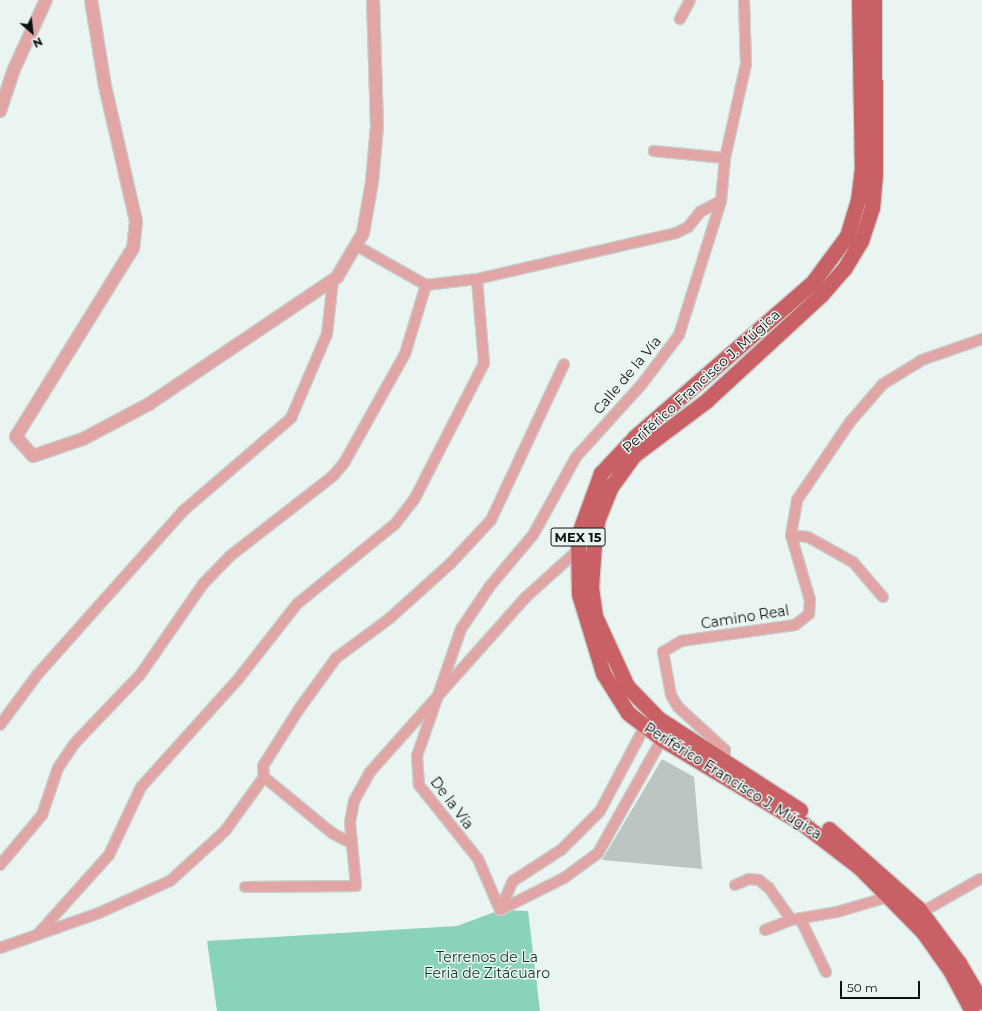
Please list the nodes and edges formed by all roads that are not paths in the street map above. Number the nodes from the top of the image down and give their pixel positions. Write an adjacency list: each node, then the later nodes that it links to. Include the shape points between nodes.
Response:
1 (46, 0): 9 (street, via 14,69)
2 (91, 0): 15 (street, via 105,86 136,221 133,248 16,437 33,456 83,439 149,404)
3 (373, 0): 13 (street, via 377,126 372,182)
4 (690, 0): 8 (street)
5 (744, 0): 11 (street, Calle de la Vía, via 746,64)
6 (860, 0): 20 (main road, Periférico Francisco J. Múgica / MEX 15, via 862,168 858,200 846,236 813,282 635,437 601,473 587,506)
7 (874, 0): 26 (main road, Periférico Francisco J. Múgica / MEX 15, via 875,172 872,208 861,241 844,270 820,295 706,401 634,455 610,488 597,521 591,587 595,616 627,686 658,718)
8 (680, 19)
9 (0, 112)
10 (654, 151): 11 (street)
11 (725, 158): 12 (street, Calle de la Vía)
12 (721, 201): 14 (street, via 700,212 688,227 676,233); 22 (street, Calle de la Vía, via 679,335 642,384 576,457 533,534 490,586 461,629)
13 (357, 246): 15 (street); 16 (street)
14 (477, 278): 16 (street); 38 (street, via 484,363 414,500 396,524 297,604 239,678 141,787 109,855)
15 (333, 280): 23 (street, via 327,334 291,418 183,511 37,675)
16 (426, 285): 29 (street, via 406,354 344,463 333,476 230,556 203,584 140,675 74,744 58,768 42,815)
17 (982, 339): 19 (street, Camino Real, via 922,360 883,384 850,422 797,500)
18 (564, 364): 27 (street, via 491,520 450,564 390,618 336,658 263,766)
19 (790, 535): 21 (street, via 808,537 853,562); 26 (street, Camino Real, via 810,600 809,614 795,625 681,641 663,652 671,695 678,706 725,750)
20 (576, 552): 22 (street, via 526,597); 24 (main road, Periférico Francisco J. Múgica / MEX 15, via 579,594 593,648 619,701)
21 (883, 597)
22 (433, 705): 28 (street, via 370,772 354,801); 34 (street, De la Vía, via 417,756 419,785 478,859)
23 (0, 725)
24 (644, 726): 25 (main road, Periférico Francisco J. Múgica / MEX 15); 34 (street, via 600,811 561,850 513,881)
25 (662, 739): 33 (main road, Periférico Francisco J. Múgica / MEX 15, via 829,841); 34 (street, via 598,853 564,878)
26 (725, 762): 35 (main road, Periférico Francisco J. Múgica / MEX 15, via 833,832)
27 (264, 777): 28 (street, via 332,833); 38 (street, via 225,831 170,881 99,913)
28 (349, 842): 32 (street, via 356,886)
29 (0, 865)
30 (980, 879): 35 (street)
31 (735, 885): 36 (street, via 748,879 759,880)
32 (245, 887)
33 (888, 897): 36 (street); 42 (main road, Periférico Francisco J. Múgica / MEX 15, via 923,932 950,970)
34 (500, 910)
35 (922, 912): 41 (main road, Periférico Francisco J. Múgica / MEX 15)
36 (796, 919): 37 (street); 40 (street)
37 (765, 930)
38 (38, 934): 39 (street)
39 (0, 948)
40 (826, 972)
41 (982, 1002)
42 (972, 1011)

